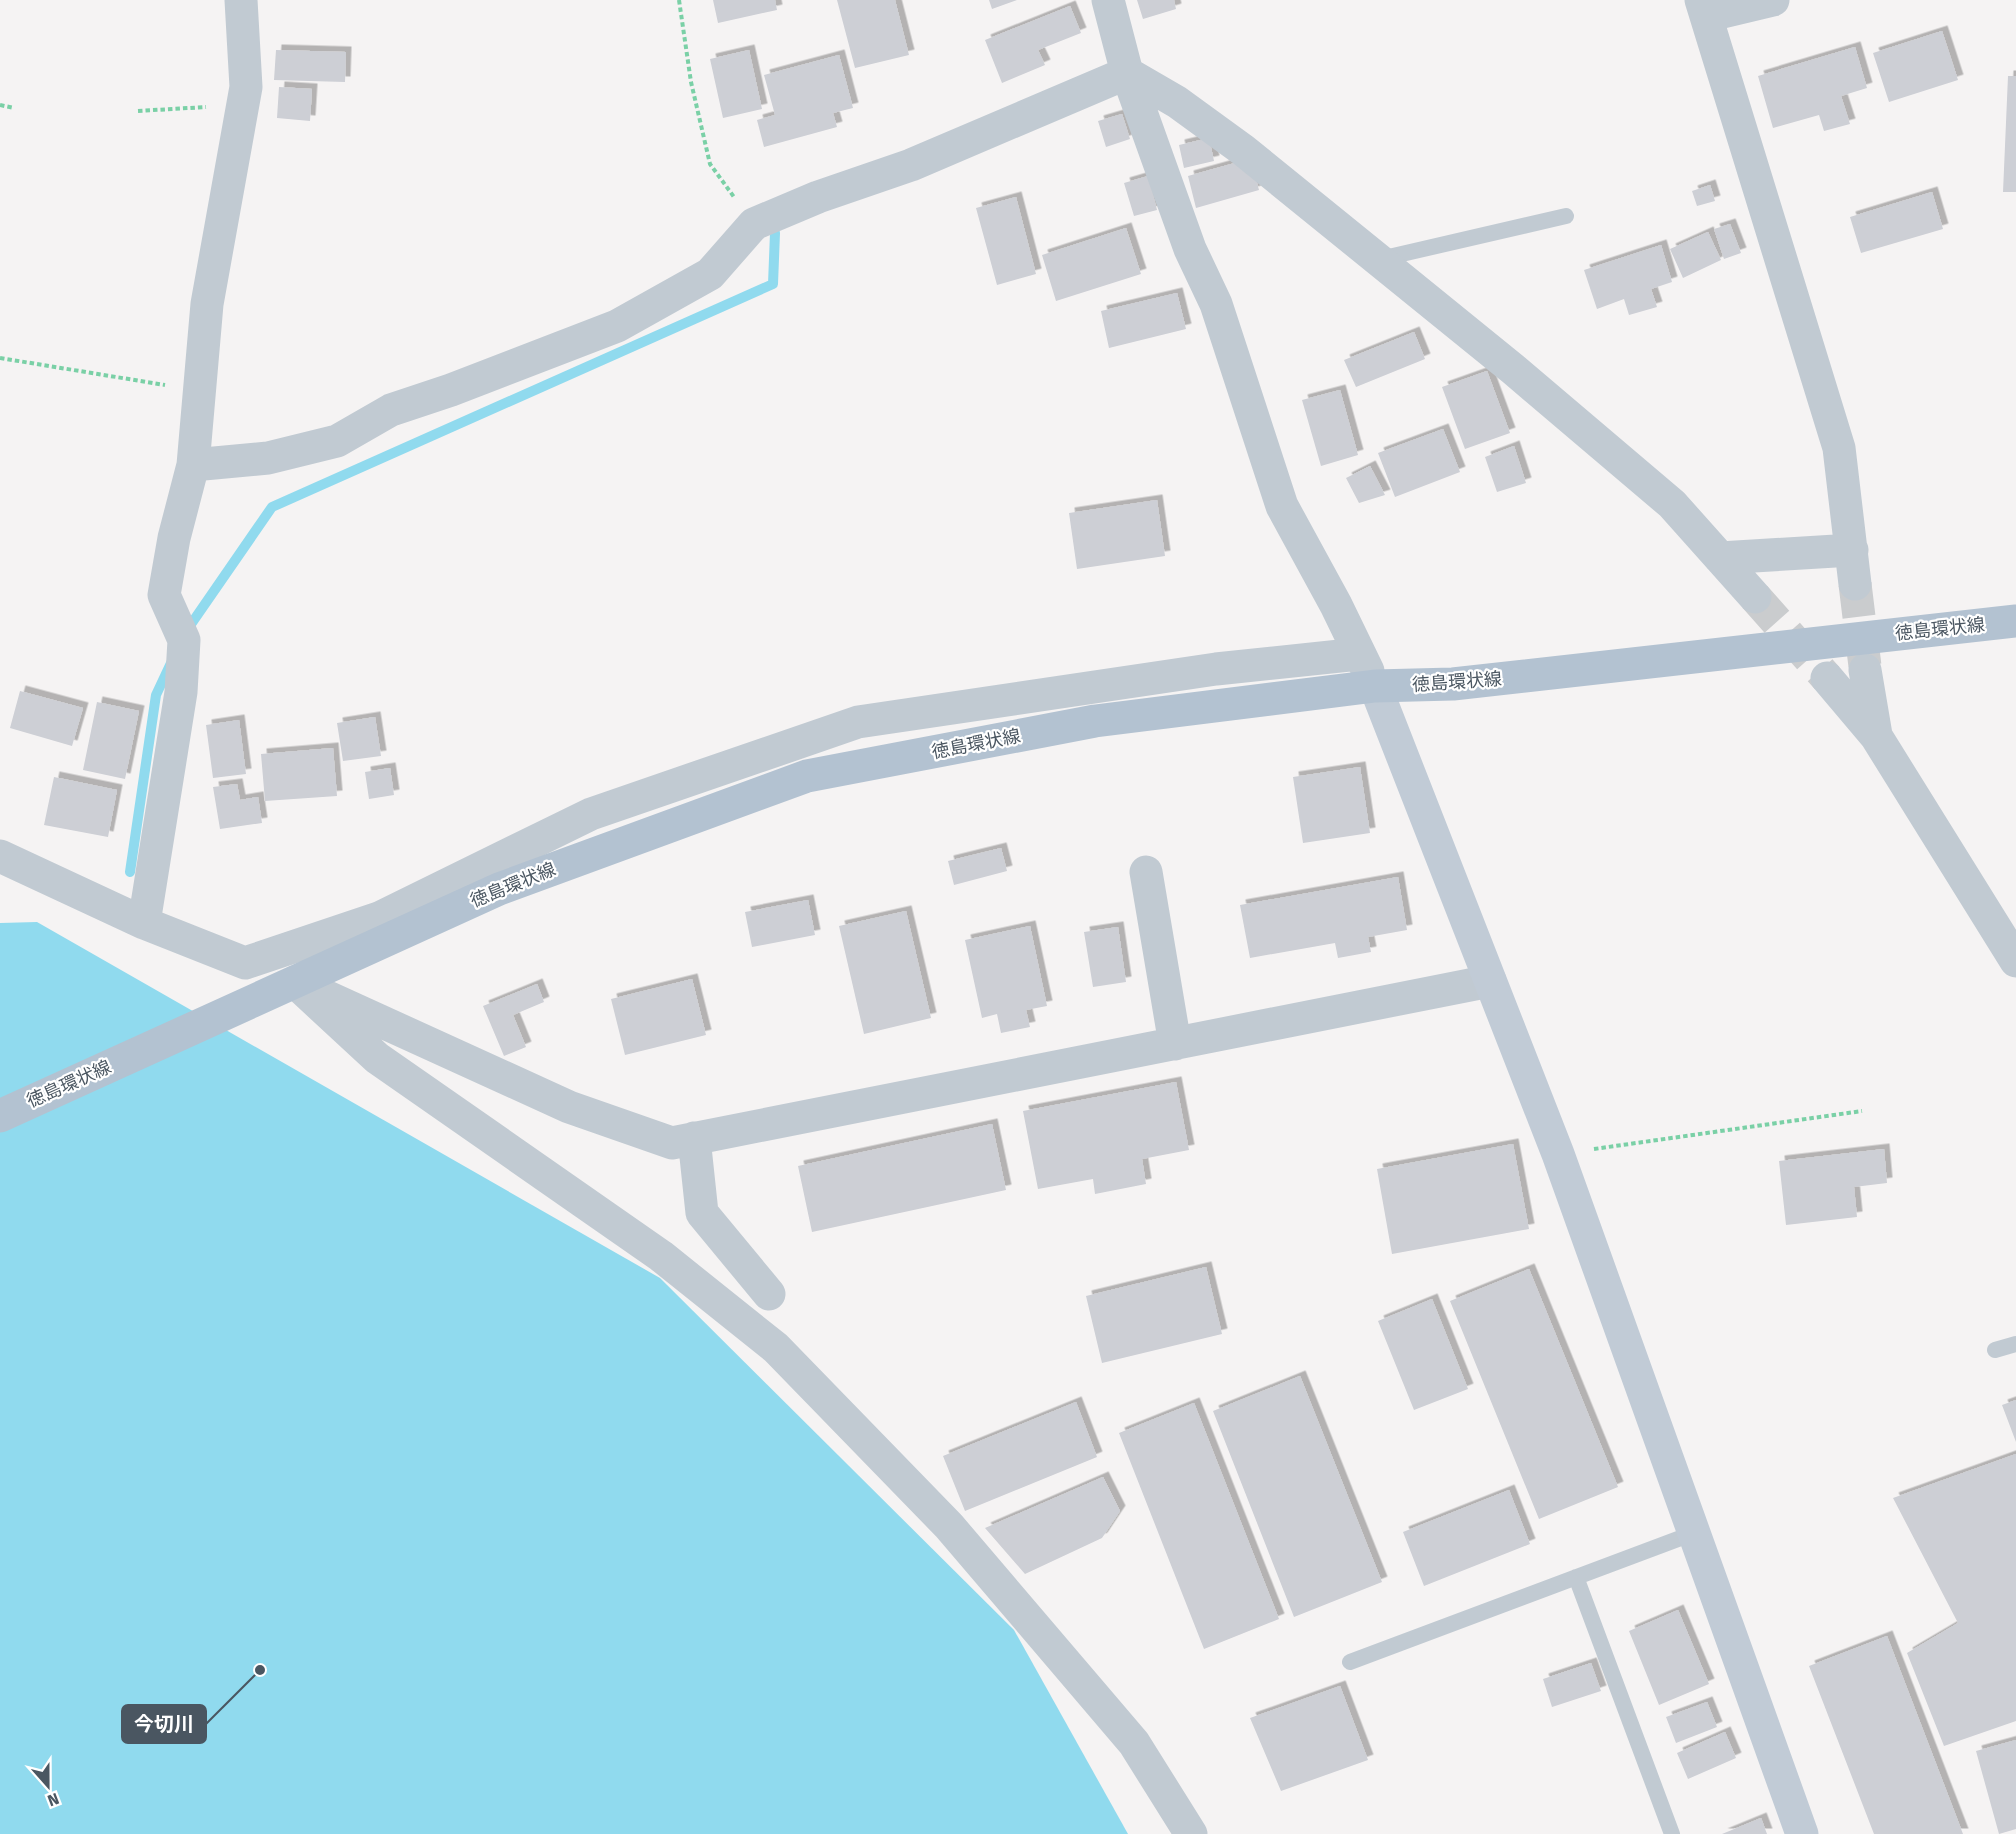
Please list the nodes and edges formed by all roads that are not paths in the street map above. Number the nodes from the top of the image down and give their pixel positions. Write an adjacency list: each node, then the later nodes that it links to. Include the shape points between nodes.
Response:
1 (241, 0): 8 (street, via 246,87 207,304)
2 (1108, 0): 5 (street)
3 (1773, 0): 4 (street)
4 (1704, 8): 9 (street, via 1839,448)
5 (1127, 73): 7 (street, via 1177,102 1234,143); 8 (street, via 911,165 818,196 754,224 710,274 617,326 391,410 337,441 268,458); 14 (street, via 1190,249 1216,304 1282,506)
6 (1566, 216): 7 (lane)
7 (1380, 260): 10 (street, via 1672,504)
8 (193, 465): 21 (street, via 164,595 184,640 181,692)
9 (1852, 550): 10 (street); 11 (street)
10 (1720, 558): 12 (street)
11 (1855, 584)
12 (1755, 597)
13 (2016, 621): 17 (main road, 徳島環状線, via 1453,684)
14 (1359, 654): 17 (street); 21 (street, via 1216,669 858,722 591,814 379,918 245,963)
15 (1865, 670): 18 (street)
16 (1827, 678): 18 (street)
17 (1375, 686): 23 (street); 24 (main road, 徳島環状線, via 1095,721 807,776 499,889)
18 (1876, 736): 22 (street)
19 (0, 856): 21 (street)
20 (1146, 872): 25 (street)
21 (144, 923)
22 (2016, 961)
23 (1490, 981): 25 (street); 31 (street, via 1558,1154)
24 (295, 982): 26 (main road, 徳島環状線); 27 (street, via 568,1107 672,1143); 34 (street, via 377,1058 661,1256 776,1348 949,1526 1126,1734)
25 (1176, 1044): 27 (street)
26 (0, 1116)
27 (694, 1138): 28 (street, via 702,1213)
28 (769, 1294)
29 (2016, 1344): 30 (lane)
30 (1995, 1350)
31 (1694, 1533): 32 (lane); 36 (street)
32 (1576, 1576): 33 (lane); 35 (lane)
33 (1350, 1662)
34 (1191, 1834)
35 (1672, 1834)
36 (1802, 1834)

